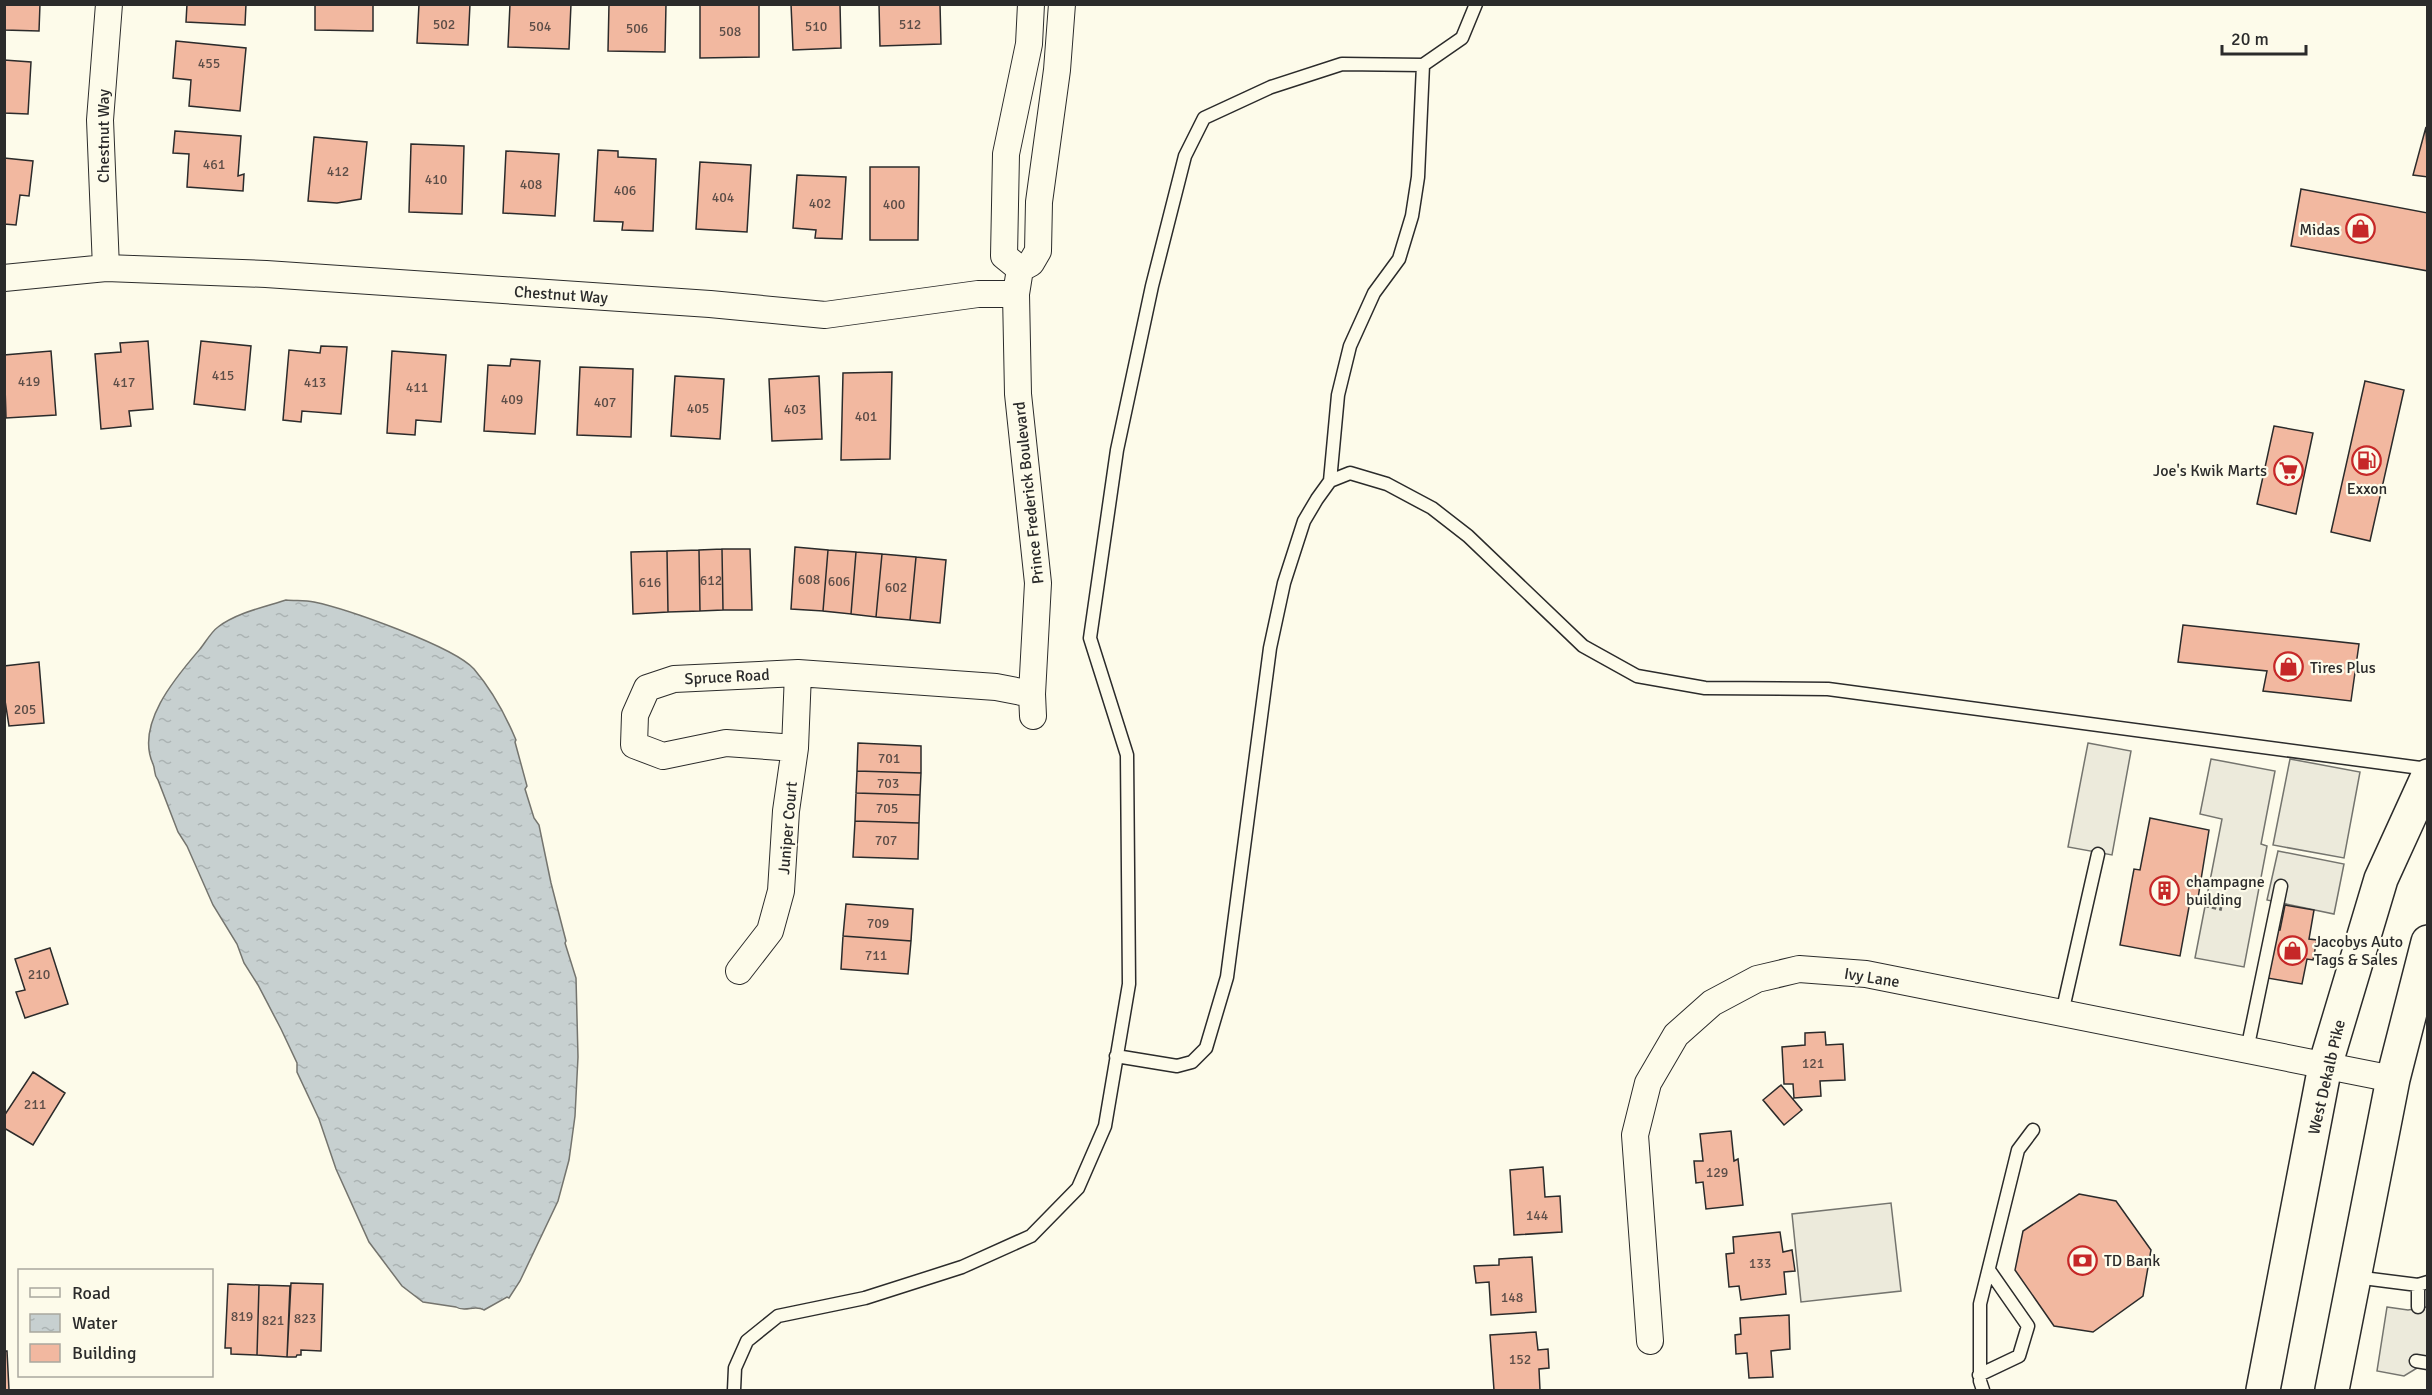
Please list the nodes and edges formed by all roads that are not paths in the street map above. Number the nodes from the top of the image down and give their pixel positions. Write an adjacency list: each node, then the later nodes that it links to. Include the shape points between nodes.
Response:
1 (109, 4): 6 (street, Chestnut Way, via 100,120)
2 (1031, 4): 7 (street, via 1029,44 1006,154 1004,256)
3 (1062, 4): 7 (street, via 1039,202 1038,251 1031,263)
4 (1476, 4): 5 (lane, via 1462,38)
5 (1423, 65): 10 (lane, via 1418,177 1412,216 1399,259 1374,293 1350,346 1338,395); 23 (lane, via 1342,64 1271,87 1204,118 1185,156 1117,450 1090,638 1127,754 1129,984)
6 (106, 268): 8 (street, Chestnut Way); 9 (street, Chestnut Way, via 290,276 825,315 978,294)
7 (1020, 269): 9 (street, Prince Frederick Boulevard)
8 (4, 278)
9 (1016, 294): 12 (street, Prince Frederick Boulevard, via 1018,394 1038,583)
10 (1330, 481): 14 (lane, via 1350,473 1387,484 1432,508 1468,536 1583,646 1637,676 1705,688 1828,689); 23 (lane, via 1304,521 1284,583 1270,648 1227,977 1206,1048 1192,1062 1177,1066)
11 (798, 673): 12 (street, Spruce Road, via 996,687); 13 (street, Juniper Court); 13 (street, Spruce Road, via 674,679 647,688 635,715 634,745 663,756 726,743)
12 (1033, 705)
13 (795, 748): 19 (street, Juniper Court, via 781,891 770,931)
14 (2427, 769)
15 (2427, 776): 24 (highway, West Dekalb Pike, via 2381,879)
16 (2098, 854): 21 (lane)
17 (2281, 886): 22 (lane)
18 (2427, 942): 20 (highway)
19 (739, 971)
20 (2420, 1007): 25 (highway)
21 (2062, 1013): 22 (street, Ivy Lane); 31 (street, Ivy Lane, via 1866,974 1799,969 1756,979 1712,1003 1676,1035 1648,1083 1635,1135)
22 (2247, 1050): 24 (street, Ivy Lane)
23 (1116, 1056): 33 (lane, via 1105,1126 1078,1188 1031,1236 963,1267 865,1298 778,1316 747,1341 735,1368)
24 (2325, 1066): 25 (street, Ivy Lane); 35 (highway, West Dekalb Pike)
25 (2393, 1079): 28 (highway)
26 (2033, 1130): 27 (lane, via 2018,1150)
27 (1989, 1270): 32 (lane, via 1980,1304); 32 (lane, via 2028,1326 2019,1356)
28 (2355, 1277): 29 (lane); 36 (highway)
29 (2423, 1283): 30 (lane)
30 (2418, 1307)
31 (1650, 1341)
32 (1979, 1375): 34 (lane)
33 (734, 1390)
34 (1983, 1390)
35 (2263, 1390)
36 (2332, 1390)

